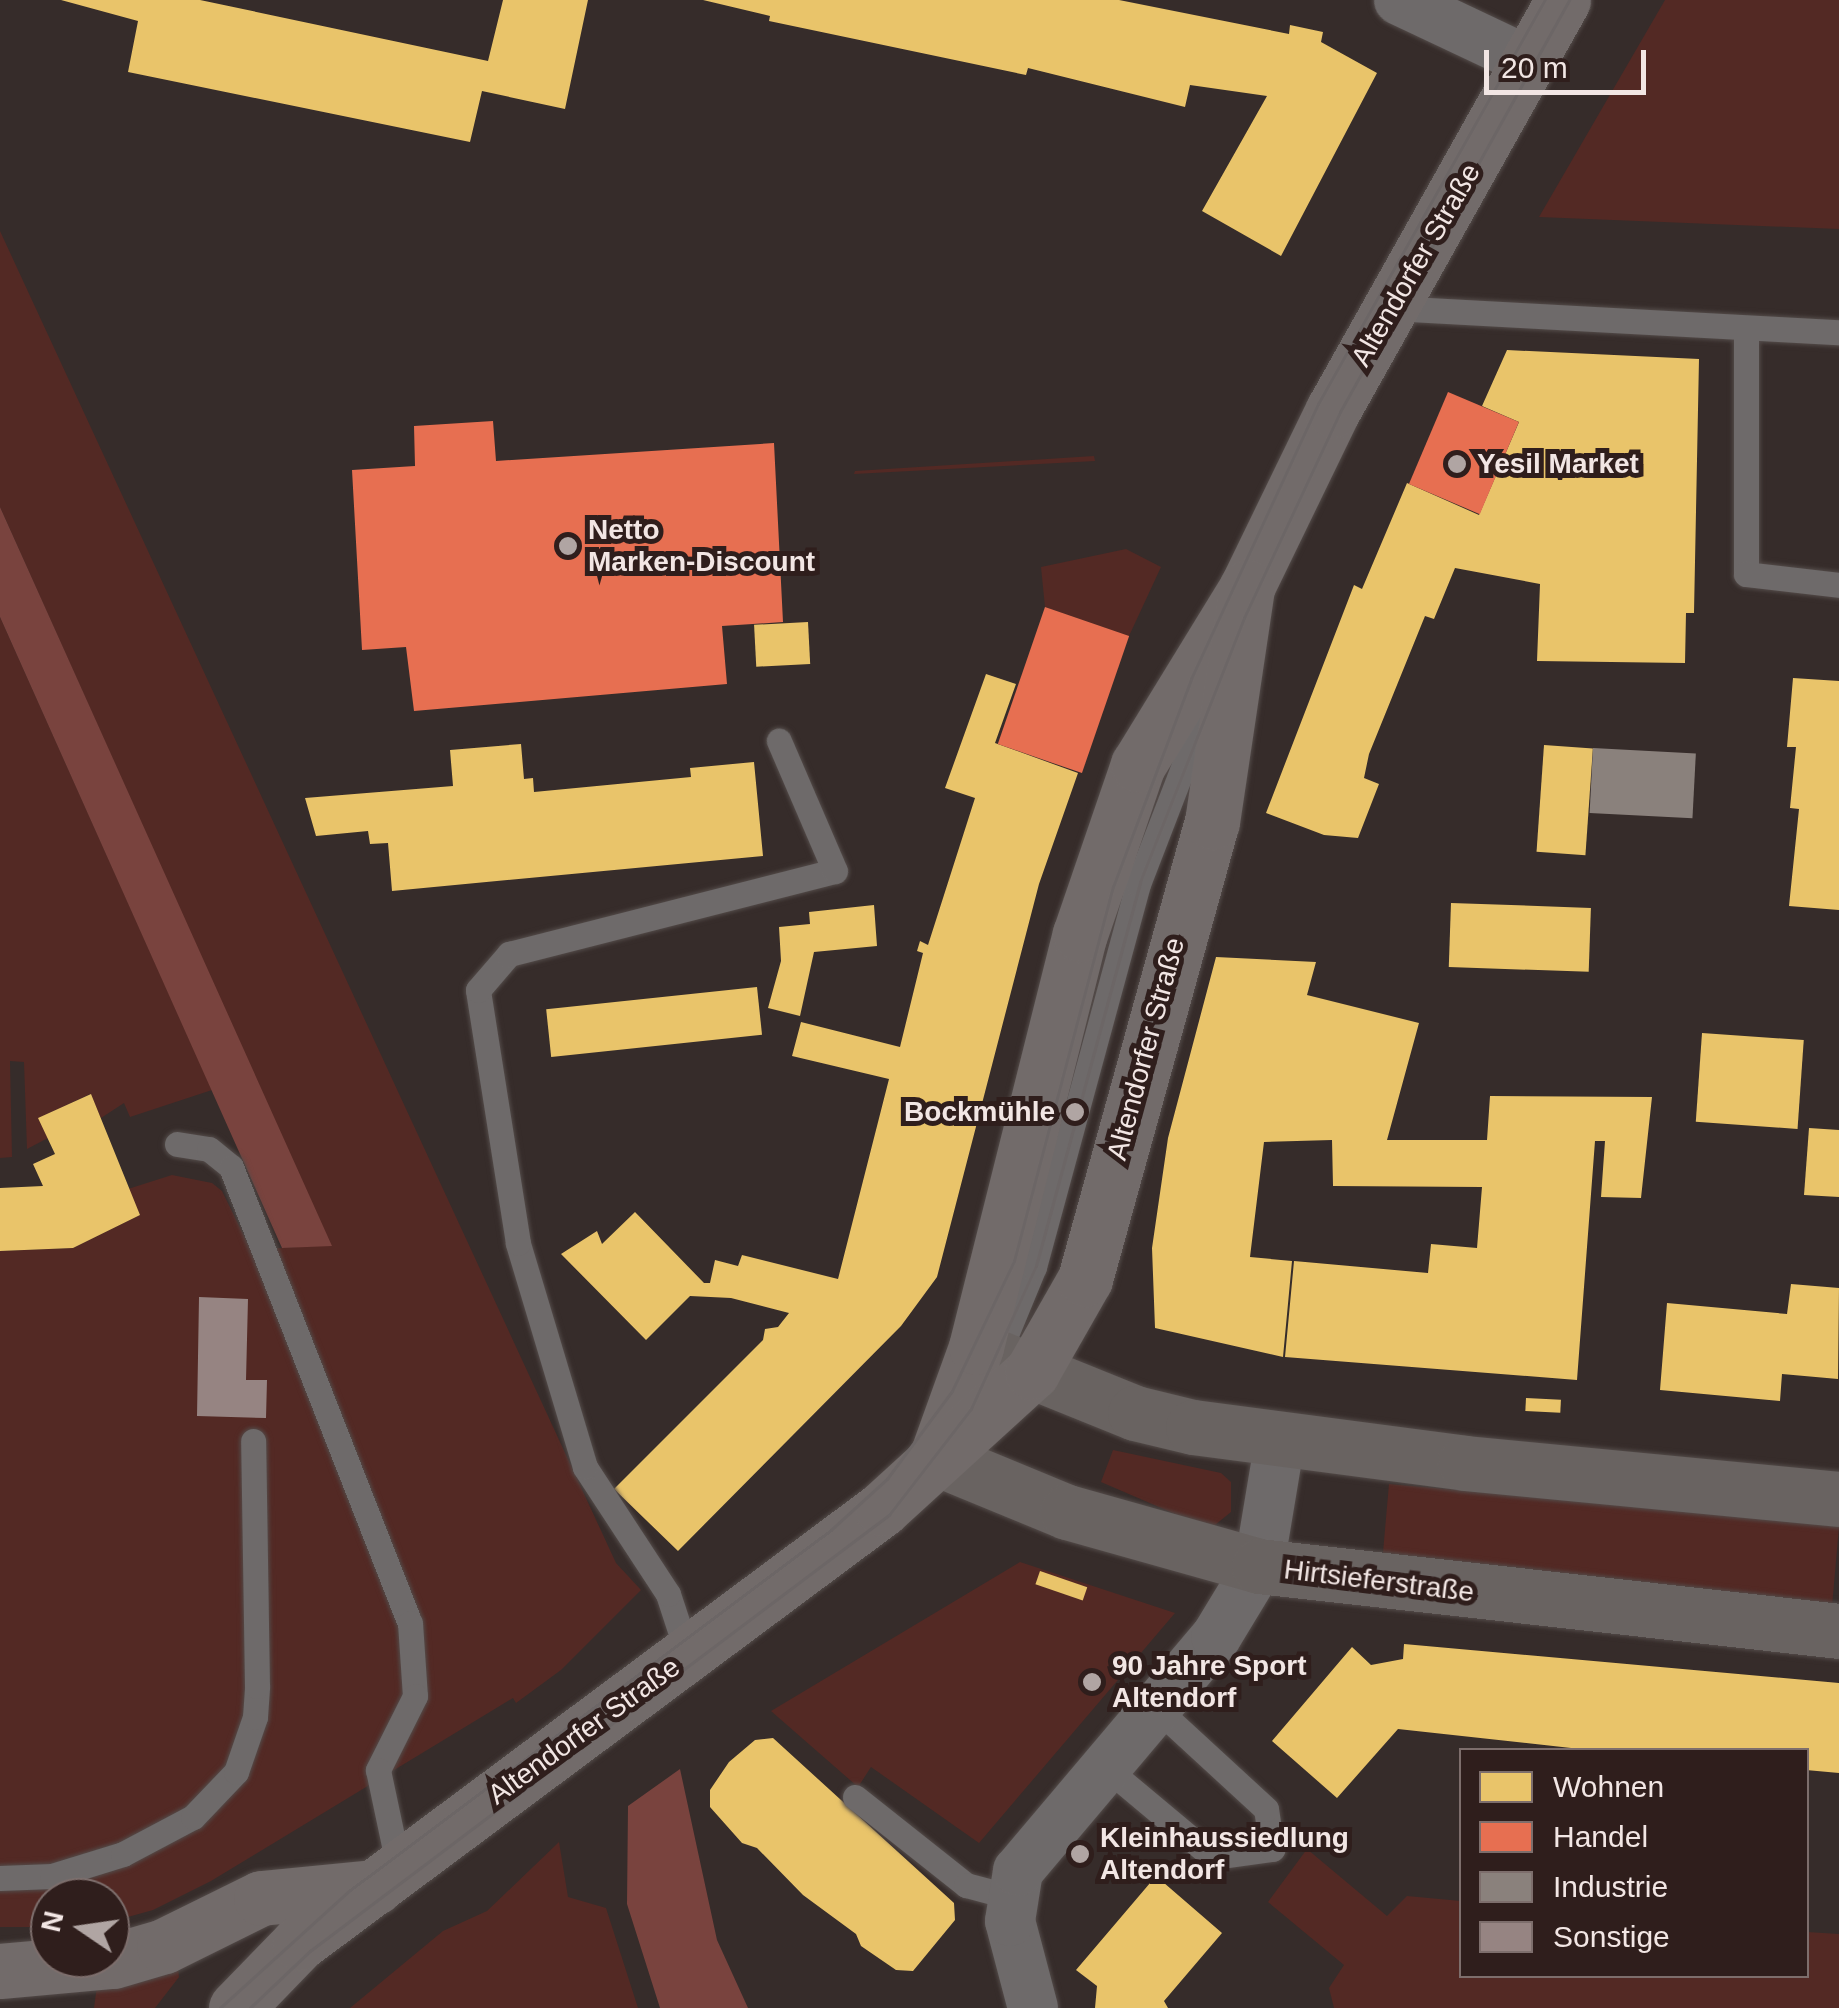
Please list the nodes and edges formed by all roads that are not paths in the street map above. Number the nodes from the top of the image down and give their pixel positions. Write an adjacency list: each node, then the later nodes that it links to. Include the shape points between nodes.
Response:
1 (1399, 0): 3 (street)
2 (1562, 0): 3 (main road, Altendorfer Straße)
3 (1532, 63): 4 (main road, Altendorfer Straße)
4 (1390, 308): 5 (lane); 8 (main road, Altendorfer Straße)
5 (1746, 328): 6 (lane); 7 (lane, via 1746,574)
6 (1839, 332)
7 (1839, 585)
8 (1247, 588): 11 (main road, Altendorfer Straße, via 1152,740 1108,847 1054,1029); 11 (main road, Altendorfer Straße, via 1212,822 1085,1279)
9 (779, 742): 18 (lane, via 835,871 509,954 478,990 518,1243 586,1467 668,1594)
10 (177, 1144): 23 (lane, via 209,1149 231,1167 410,1622 415,1696 378,1770)
11 (1002, 1359): 13 (main road, via 1135,1412); 14 (main road, Altendorfer Straße)
12 (253, 1441): 22 (lane, via 257,1686 255,1718 236,1772 193,1817 123,1854 52,1876)
13 (1280, 1441): 15 (main road); 16 (street)
14 (936, 1458): 16 (main road, Hirtsieferstraße, via 1066,1512); 18 (main road, Altendorfer Straße, via 882,1509)
15 (1839, 1499)
16 (1259, 1566): 17 (main road, Hirtsieferstraße); 19 (street, via 1216,1637)
17 (1839, 1631)
18 (688, 1655): 23 (main road, Altendorfer Straße)
19 (1155, 1707): 20 (street); 20 (lane, via 1266,1809 1272,1849 1214,1857)
20 (1104, 1766): 24 (street, via 1018,1871)
21 (855, 1796): 24 (lane, via 966,1884)
22 (0, 1878)
23 (387, 1878): 25 (main road, via 261,1898 164,1946 113,1962); 26 (main road, Altendorfer Straße, via 299,1942)
24 (1011, 1897): 27 (street, via 1010,1922)
25 (0, 1971)
26 (236, 2008)
27 (1032, 2008)

